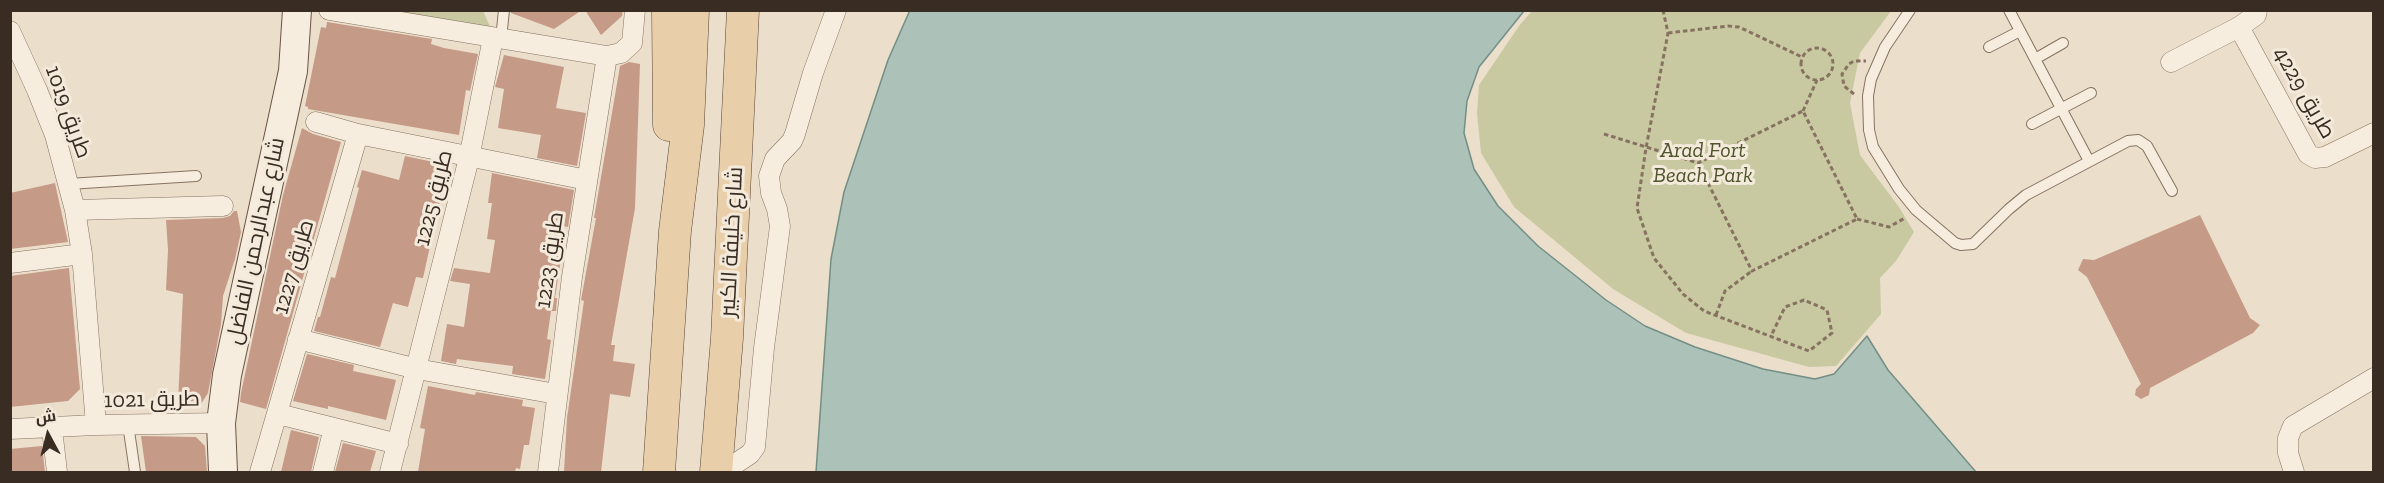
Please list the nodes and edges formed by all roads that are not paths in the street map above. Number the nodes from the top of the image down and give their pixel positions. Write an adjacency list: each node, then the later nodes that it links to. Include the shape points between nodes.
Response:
1 (297, 10): 44 (street, شارع عبدالرحمن الفاضل, via 293,71 227,375)
2 (329, 10): 15 (street)
3 (504, 10): 15 (lane)
4 (635, 10): 18 (street, via 632,43 621,53)
5 (668, 10): 36 (main road, via 669,142)
6 (693, 10): 36 (main road, via 688,125)
7 (743, 10): 51 (main road, شارع خليفة الكبير, via 727,338)
8 (836, 10): 51 (street, via 795,134 776,159 770,176 780,226 755,447 735,465)
9 (2009, 10): 14 (lane)
10 (2257, 10): 12 (street)
11 (1908, 11): 29 (lane, via 1877,62 1868,96 1869,130 1873,147 1899,189 1955,243 1973,244 2026,195)
12 (2239, 27): 21 (street); 26 (street, طريق 4229, via 2308,154 2325,157)
13 (10, 31): 19 (street, طريق 1019)
14 (2020, 31): 17 (lane); 20 (lane)
15 (497, 39): 18 (street); 28 (street, طريق 1225)
16 (2063, 43): 20 (lane)
17 (1989, 48)
18 (607, 56): 31 (street, طريق 1223)
19 (17, 59): 32 (street, طريق 1019, via 55,135)
20 (2034, 59): 23 (lane)
21 (2170, 62)
22 (2091, 93): 23 (lane)
23 (2061, 108): 25 (lane); 29 (lane)
24 (316, 122): 27 (street)
25 (2032, 124)
26 (2373, 133)
27 (358, 134): 28 (street); 39 (street, طريق 1227)
28 (470, 158): 31 (street); 40 (street, طريق 1225)
29 (2089, 161): 33 (lane, via 2128,141 2138,140 2147,146)
30 (196, 176): 32 (lane)
31 (587, 180): 42 (street, طريق 1223)
32 (68, 184): 35 (street, طريق 1019)
33 (2172, 191)
34 (223, 206): 35 (street)
35 (75, 210): 37 (street, طريق 1019)
36 (675, 231): 59 (main road)
37 (82, 254): 38 (street); 46 (street, طريق 1019)
38 (10, 263)
39 (298, 339): 40 (street); 43 (street, طريق 1227)
40 (417, 369): 42 (street); 50 (street, طريق 1225)
41 (2373, 378): 60 (street, via 2293,426 2288,453)
42 (556, 394): 58 (street, طريق 1223)
43 (278, 414): 47 (street); 55 (street, طريق 1227)
44 (222, 423): 45 (street, طريق 1021); 54 (street, شارع عبدالرحمن الفاضل)
45 (128, 424): 46 (street, طريق 1021); 53 (lane)
46 (96, 425): 49 (street, طريق 1021)
47 (334, 428): 50 (street); 56 (street)
48 (10, 429): 49 (street, طريق 1021)
49 (52, 429): 52 (street)
50 (398, 444): 57 (street, طريق 1225)
51 (716, 469)
52 (57, 472)
53 (135, 472)
54 (223, 472)
55 (260, 472)
56 (323, 472)
57 (390, 472)
58 (548, 472)
59 (659, 472)
60 (2294, 472)

